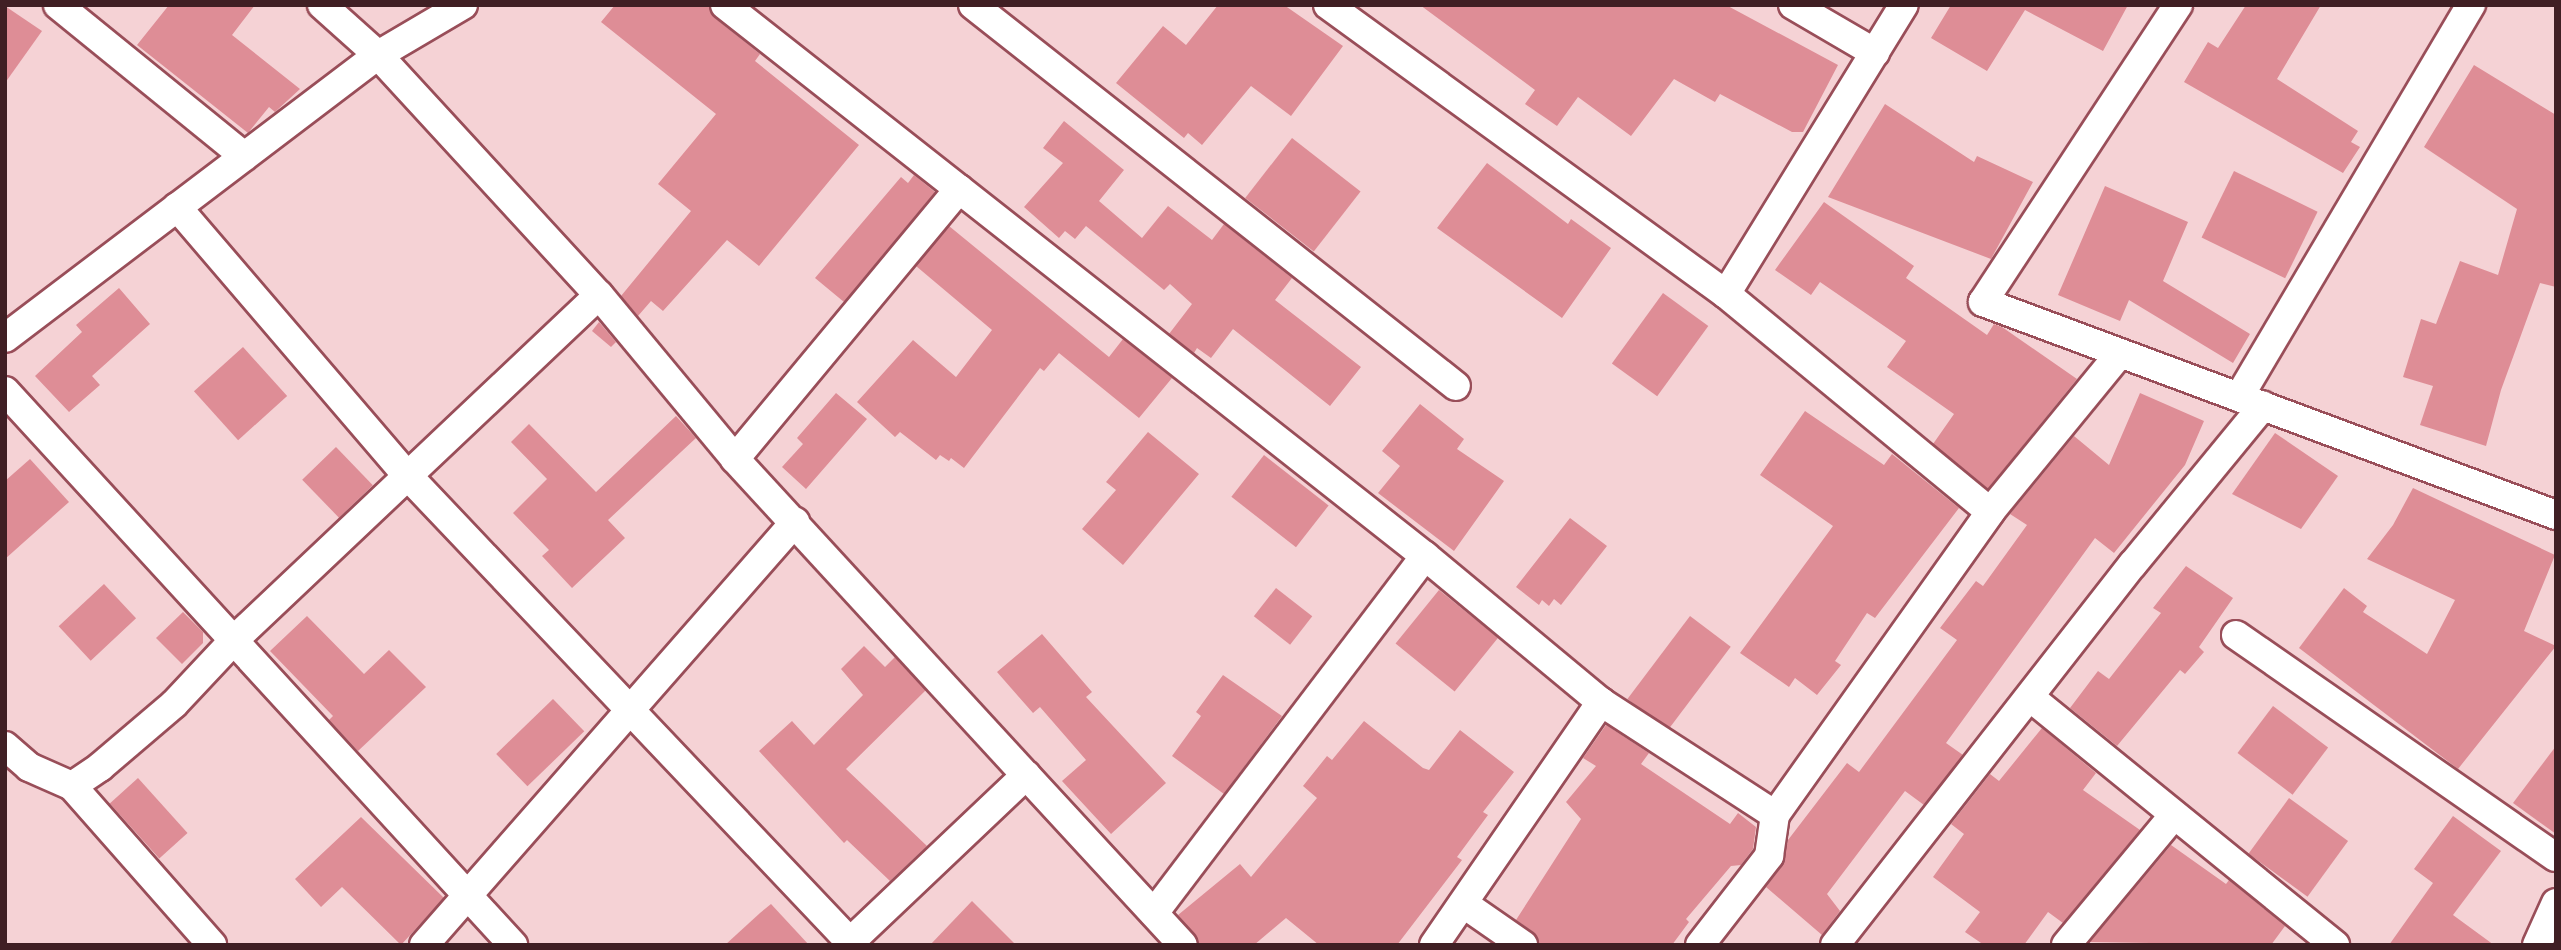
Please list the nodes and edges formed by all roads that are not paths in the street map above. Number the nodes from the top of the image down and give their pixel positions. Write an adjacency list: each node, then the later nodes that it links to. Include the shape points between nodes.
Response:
1 (58, 5): 13 (street)
2 (322, 5): 12 (street)
3 (463, 5): 12 (street)
4 (725, 5): 14 (street)
5 (974, 5): 20 (street)
6 (1328, 5): 16 (street)
7 (1793, 5): 11 (street)
8 (1904, 5): 11 (street)
9 (2178, 5): 19 (street, via 1983,302)
10 (2471, 5): 22 (street)
11 (1875, 53): 16 (street)
12 (378, 55): 13 (street); 17 (street)
13 (244, 156): 15 (street)
14 (959, 189): 23 (street); 28 (street)
15 (177, 207): 18 (street); 24 (street)
16 (1726, 294): 25 (street)
17 (599, 296): 23 (street); 24 (street)
18 (5, 338)
19 (2120, 354): 22 (street); 25 (street)
20 (1456, 386)
21 (5, 391): 30 (street)
22 (2251, 402): 26 (street); 31 (street)
23 (735, 459): 27 (street)
24 (407, 475): 30 (street); 33 (street)
25 (1990, 512): 37 (street)
26 (2556, 515)
27 (795, 522): 33 (street); 35 (street)
28 (1425, 556): 32 (street); 43 (street)
29 (2236, 635): 39 (street)
30 (234, 640): 36 (street, via 174,704); 40 (street)
31 (2031, 698): 38 (street); 53 (street)
32 (1601, 702): 37 (street); 42 (street)
33 (631, 707): 40 (street); 45 (street)
34 (5, 746): 36 (street, via 29,766)
35 (1026, 775): 43 (street); 45 (street)
36 (72, 786): 46 (street)
37 (1775, 815): 52 (street, via 1769,856)
38 (2174, 815): 44 (street); 54 (street)
39 (2556, 857)
40 (466, 894): 47 (street); 48 (street)
41 (2556, 903): 55 (street)
42 (1464, 904): 50 (street); 51 (street)
43 (1154, 913): 49 (street)
44 (2326, 942)
45 (850, 944)
46 (212, 945)
47 (424, 945)
48 (513, 945)
49 (1183, 945)
50 (1434, 945)
51 (1523, 945)
52 (1700, 945)
53 (1835, 945)
54 (2066, 945)
55 (2537, 945)

